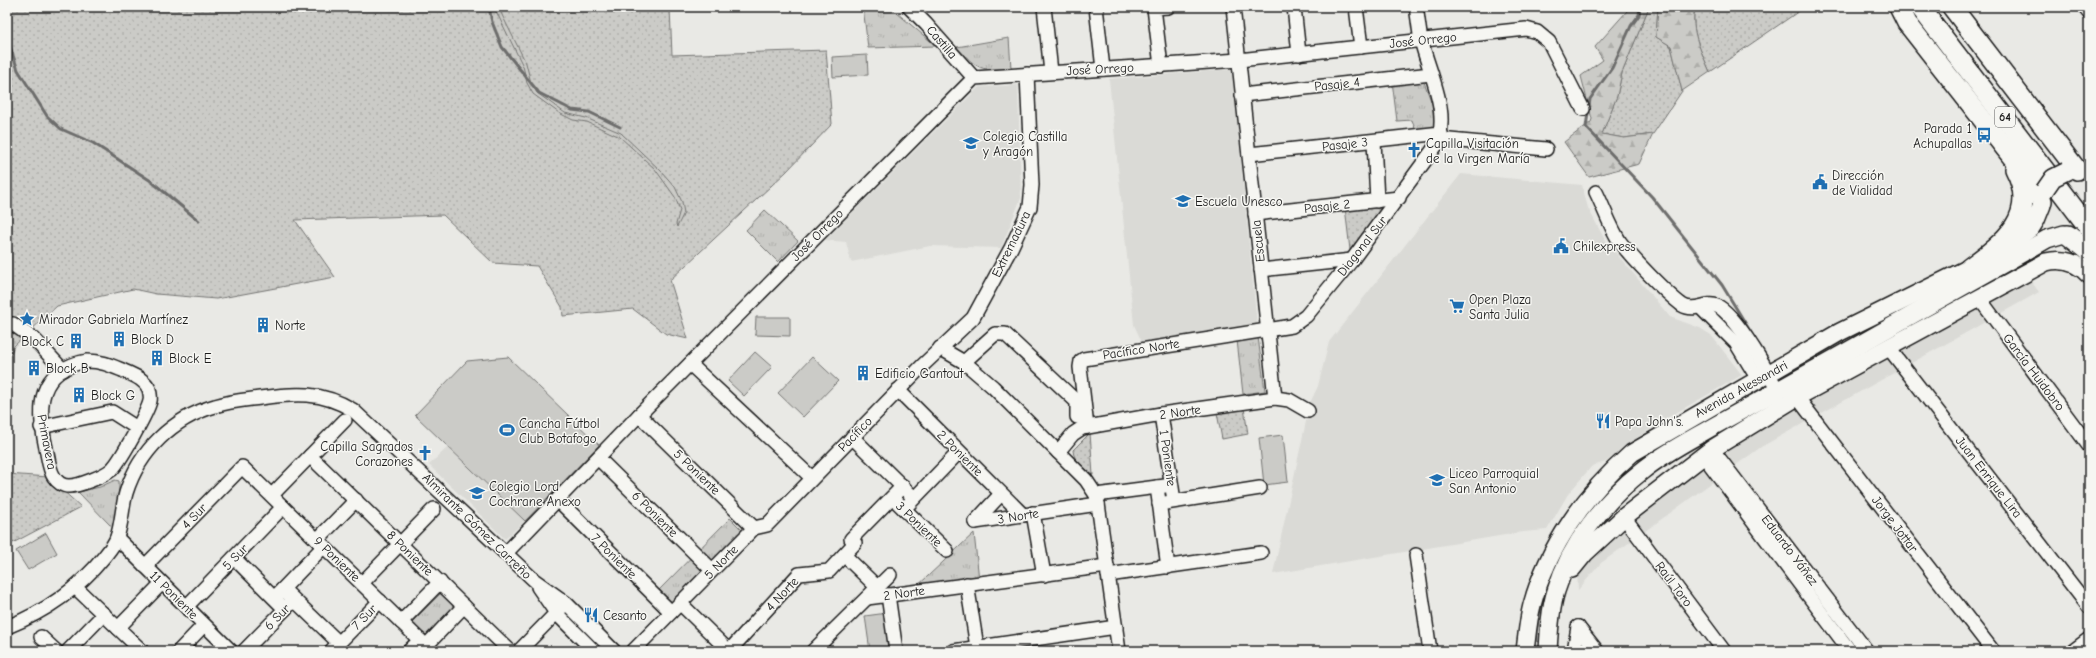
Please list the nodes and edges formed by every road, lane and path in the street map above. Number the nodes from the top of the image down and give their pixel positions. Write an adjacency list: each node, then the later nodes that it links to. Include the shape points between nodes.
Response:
1 (909, 7): 24 (street, Castilla)
2 (1044, 7): 21 (street)
3 (1096, 7): 20 (street)
4 (1168, 7): 19 (street, via 1154,8)
5 (1234, 7): 18 (street, Escuela)
6 (1294, 7): 17 (street)
7 (1356, 7): 16 (street)
8 (1416, 7): 15 (street)
9 (1898, 7): 29 (highway, via 1907,23)
10 (1920, 7): 39 (highway, 64)
11 (1934, 7): 37 (highway, 64)
12 (1952, 7): 32 (highway)
13 (2084, 7): 14 (street)
14 (2089, 12)
15 (1421, 40): 16 (street, José Orrego); 23 (street); 26 (street, José Orrego, via 1506,30 1532,30 1548,42)
16 (1361, 47): 17 (street, José Orrego)
17 (1299, 54): 18 (street, José Orrego)
18 (1239, 60): 19 (street, José Orrego); 25 (street, Escuela)
19 (1160, 66): 20 (street, José Orrego)
20 (1103, 69): 21 (street, José Orrego)
21 (1051, 72): 22 (street, José Orrego)
22 (1027, 74): 24 (street, José Orrego); 49 (street, Extremadura, via 1032,185 1028,213 973,318)
23 (1432, 74): 25 (street, Pasaje 4); 27 (street, via 1441,116)
24 (974, 78): 51 (street, José Orrego)
25 (1242, 95): 31 (street, Escuela)
26 (1583, 108)
27 (1440, 136): 28 (street, Pasaje 3); 30 (street); 34 (street, Diagonal Sur, via 1435,148)
28 (1374, 141): 31 (street, Pasaje 3); 36 (street)
29 (2000, 143): 35 (highway); 42 (highway, via 2021,181 2023,198 2014,228 2004,241)
30 (1546, 149)
31 (1248, 154): 38 (street, Escuela)
32 (2078, 171): 35 (main road, Avenida Alessandri, bridge, via 2053,178)
33 (1596, 192): 53 (street, via 1619,240 1629,252 1683,305 1691,309 1713,304 1720,307 1746,337)
34 (1399, 198): 36 (street, Pasaje 2); 41 (street, Diagonal Sur)
35 (2043, 199): 39 (main road, via 2044,214 2049,223); 42 (main road, Avenida Alessandri, via 2036,220 2022,236)
36 (1377, 201): 38 (street, Pasaje 2)
37 (2089, 209)
38 (1255, 214): 43 (street, Escuela)
39 (2077, 233): 40 (highway); 55 (main road, Avenida Alessandri, via 2047,239 2033,246)
40 (2089, 252)
41 (1352, 260): 43 (street); 47 (street, Diagonal Sur, via 1302,320 1292,326)
42 (1969, 268): 53 (main road, Avenida Alessandri, via 1840,332)
43 (1261, 270): 47 (street, Escuela)
44 (2089, 274): 45 (main road, via 2077,264 2052,260)
45 (1979, 298): 48 (main road); 67 (street, García Huidobro)
46 (13, 324): 52 (street, via 34,339)
47 (1267, 331): 57 (street, Escuela); 65 (street, Pacífico Norte, via 1084,359 1080,364)
48 (1888, 347): 56 (main road); 130 (street, Juan Enrique Lira)
49 (940, 348): 50 (street); 54 (street, Pacífico)
50 (964, 362): 65 (street, via 995,334 1005,334 1078,402); 69 (street, via 994,387)
51 (690, 364): 61 (street); 76 (street)
52 (64, 370): 63 (street, Primavera, via 52,380 44,392 40,407); 64 (street, Primavera, via 79,363 104,362 142,380 148,387 150,400)
53 (1763, 376): 55 (street); 71 (main road, Avenida Alessandri)
54 (898, 390): 66 (street, Pacífico); 68 (street, 2 Poniente)
55 (1778, 391): 58 (street, via 1780,399); 87 (main road, Avenida Alessandri, via 1668,453 1641,472)
56 (1797, 397): 58 (main road); 169 (street, Jorge Jottar)
57 (1274, 398): 59 (street, 2 Norte, via 1296,403); 60 (street, 2 Norte)
58 (1775, 410): 70 (main road)
59 (1308, 411)
60 (1161, 414): 65 (street, 2 Norte); 78 (street, 1 Poniente)
61 (639, 415): 73 (street); 98 (street, 5 Poniente)
62 (345, 420): 72 (street)
63 (41, 427): 64 (street, via 112,412); 75 (street, Primavera, via 52,474 61,484 70,486 86,483)
64 (137, 428): 75 (street, Primavera)
65 (1082, 429): 69 (street)
66 (852, 437): 76 (street, Pacífico); 79 (street, 3 Poniente)
67 (2089, 446)
68 (959, 452): 82 (street, 2 Poniente); 86 (street)
69 (1058, 452): 90 (street, via 1086,480)
70 (1708, 452): 84 (main road); 167 (street, Eduardo Yáñez); 168 (street, Eduardo Yáñez)
71 (1632, 454): 87 (main road, via 1607,485 1607,492); 162 (main road, Avenida Alessandri, via 1610,472 1564,532 1543,571 1531,607)
72 (310, 456): 83 (street); 88 (street, 8 Poniente)
73 (598, 458): 89 (street); 110 (street, 6 Poniente)
74 (242, 467): 83 (street, 9 Poniente); 108 (street, 4 Sur)
75 (112, 470): 77 (street)
76 (812, 478): 98 (street, 5 Norte, via 767,524)
77 (131, 481): 99 (street, Almirante Gómez Carreño, via 123,504); 104 (street, Almirante Gómez Carreño, via 144,457 161,437 194,414 223,404 290,393 322,396 353,410)
78 (1172, 485): 80 (street, 3 Norte); 91 (street, 1 Poniente)
79 (903, 486): 85 (street, 4 Norte); 86 (street, 3 Poniente)
80 (1157, 487): 90 (street, 3 Norte); 92 (street, 1 Poniente)
81 (1260, 488): 91 (street)
82 (1001, 494): 96 (street, 2 Poniente); 96 (street, 3 Norte, via 975,522)
83 (272, 495): 93 (street, 9 Poniente)
84 (1650, 496): 87 (main road, via 1628,505 1619,504); 97 (main road)
85 (892, 498): 95 (street, 3 Poniente); 106 (street, 4 Norte, via 851,539 855,543)
86 (914, 498): 95 (street)
87 (1612, 499): 121 (main road, Avenida Alessandri, via 1580,539)
88 (356, 500): 100 (street, 6 Sur); 101 (street, 8 Poniente)
89 (558, 500): 104 (street); 131 (street, 7 Poniente)
90 (1097, 500): 96 (street, 3 Norte); 111 (street)
91 (1174, 501): 92 (street)
92 (1159, 504): 109 (street, 1 Poniente)
93 (283, 507): 100 (street, 9 Poniente); 107 (street, 5 Sur)
94 (434, 509): 101 (street, 7 Sur)
95 (904, 509): 102 (street, 3 Poniente)
96 (1028, 514): 113 (street)
97 (1624, 517): 121 (main road, via 1585,553); 166 (street, Raúl Toro)
98 (754, 528): 110 (street, 5 Norte)
99 (117, 538): 108 (street, 11 Poniente); 119 (street, Almirante Gómez Carreño, via 98,564)
100 (321, 543): 117 (street, 9 Poniente); 122 (street, 6 Sur)
101 (400, 544): 115 (street, 8 Poniente); 117 (street, 7 Sur)
102 (947, 551)
103 (1261, 553): 109 (street, 2 Norte)
104 (506, 554): 114 (street, Almirante Gómez Carreño)
105 (1416, 554): 161 (street)
106 (844, 555): 120 (street); 156 (street, 4 Norte, via 829,571 800,574)
107 (234, 558): 122 (street); 129 (street, 5 Sur)
108 (145, 566): 116 (street, 11 Poniente)
109 (1168, 567): 111 (street, 2 Norte)
110 (712, 570): 131 (street, 5 Norte)
111 (1108, 571): 113 (street, 2 Norte); 137 (street)
112 (890, 575): 120 (street)
113 (1044, 575): 118 (street, 2 Norte)
114 (534, 580): 126 (street, Almirante Gómez Carreño); 132 (street, Almirante Gómez Carreño)
115 (440, 582): 128 (street, 8 Poniente); 134 (street)
116 (162, 583): 129 (street, 11 Poniente); 138 (street)
117 (362, 583): 125 (street, 9 Poniente)
118 (967, 584): 123 (street, 2 Norte); 143 (street)
119 (75, 587): 133 (street); 136 (street, Almirante Gómez Carreño, via 39,612)
120 (877, 587): 124 (street)
121 (1555, 592): 163 (main road, Avenida Alessandri)
122 (278, 593): 127 (street)
123 (888, 595): 124 (street, 2 Norte); 158 (street)
124 (867, 598): 157 (street)
125 (380, 601): 134 (street, 9 Poniente); 142 (street, 7 Sur)
126 (566, 603): 132 (street); 154 (street, Almirante Gómez Carreño)
127 (290, 604): 142 (street); 149 (street, 6 Sur)
128 (464, 606): 141 (street); 151 (street, 8 Poniente)
129 (186, 607): 135 (street, 11 Poniente)
130 (2089, 607)
131 (676, 608): 155 (street, 5 Norte); 156 (street, 7 Poniente)
132 (556, 613): 152 (street); 153 (street, Almirante Gómez Carreño)
133 (104, 614): 138 (street); 145 (street)
134 (401, 622): 141 (street, 9 Poniente)
135 (204, 625): 147 (street); 148 (street, 11 Poniente)
136 (7, 627)
137 (1116, 627): 143 (street); 160 (street)
138 (118, 628): 146 (street)
139 (41, 637): 144 (street)
140 (2089, 639): 170 (street)
141 (426, 646): 150 (street)
142 (335, 647)
143 (976, 647): 159 (street)
144 (56, 651)
145 (68, 651)
146 (142, 651)
147 (179, 651)
148 (231, 651)
149 (244, 651)
150 (409, 651)
151 (510, 651)
152 (518, 651)
153 (594, 651)
154 (614, 651)
155 (633, 651)
156 (729, 651)
157 (813, 651)
158 (896, 651)
159 (953, 651)
160 (1119, 651)
161 (1430, 651)
162 (1524, 651)
163 (1548, 651)
164 (1574, 651): 165 (street, via 1578,627)
165 (1597, 651)
166 (1724, 651)
167 (1850, 651)
168 (1867, 651)
169 (1993, 651)
170 (2073, 651)

